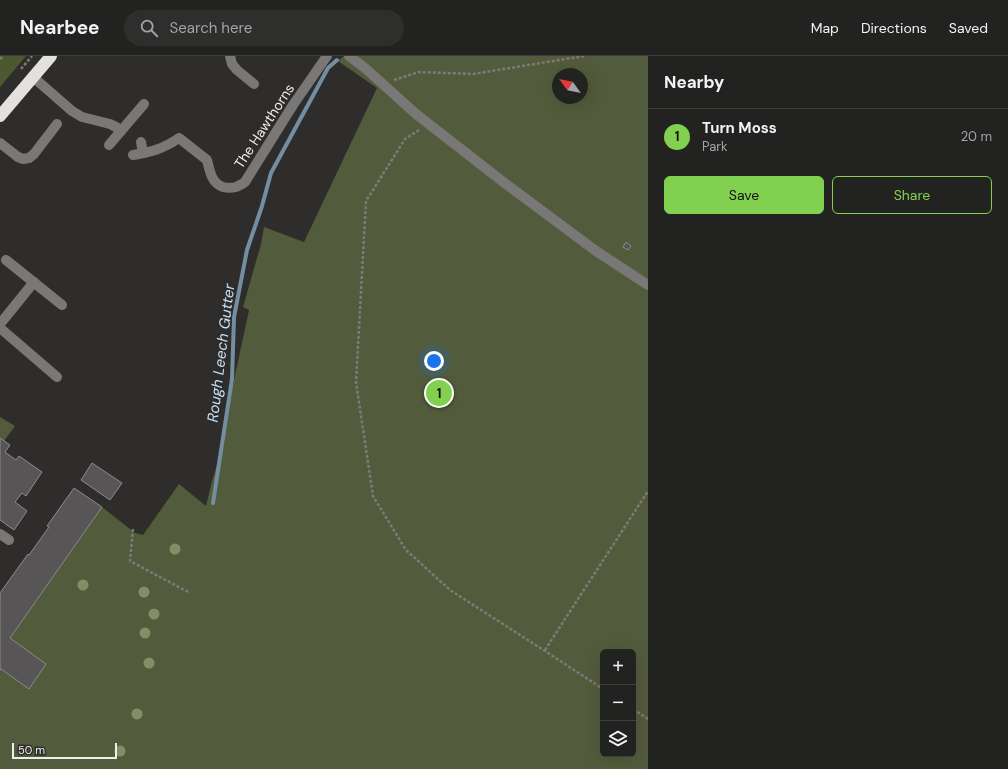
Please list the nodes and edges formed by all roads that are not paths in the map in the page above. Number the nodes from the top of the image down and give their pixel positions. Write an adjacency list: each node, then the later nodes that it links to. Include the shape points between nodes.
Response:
1 (51, 56): 5 (highway)
2 (230, 56): 6 (street, via 237,70)
3 (327, 56): 14 (street, The Hawthorns, via 245,182 235,187 219,186 213,180 207,160 179,138 168,145)
4 (349, 56): 18 (street, via 414,112 502,181)
5 (33, 77): 8 (highway); 10 (street, via 72,111 82,117 110,124)
6 (254, 84)
7 (144, 104): 10 (street)
8 (0, 116)
9 (57, 124): 12 (street, via 29,158 18,157)
10 (121, 131): 13 (street)
11 (141, 142): 14 (street)
12 (0, 143)
13 (109, 145)
14 (143, 153): 15 (street, The Hawthorns)
15 (133, 155)
16 (6, 260): 17 (street)
17 (34, 282): 19 (street); 20 (street)
18 (648, 285)
19 (62, 305)
20 (0, 324)
21 (0, 328): 22 (street)
22 (57, 377)

